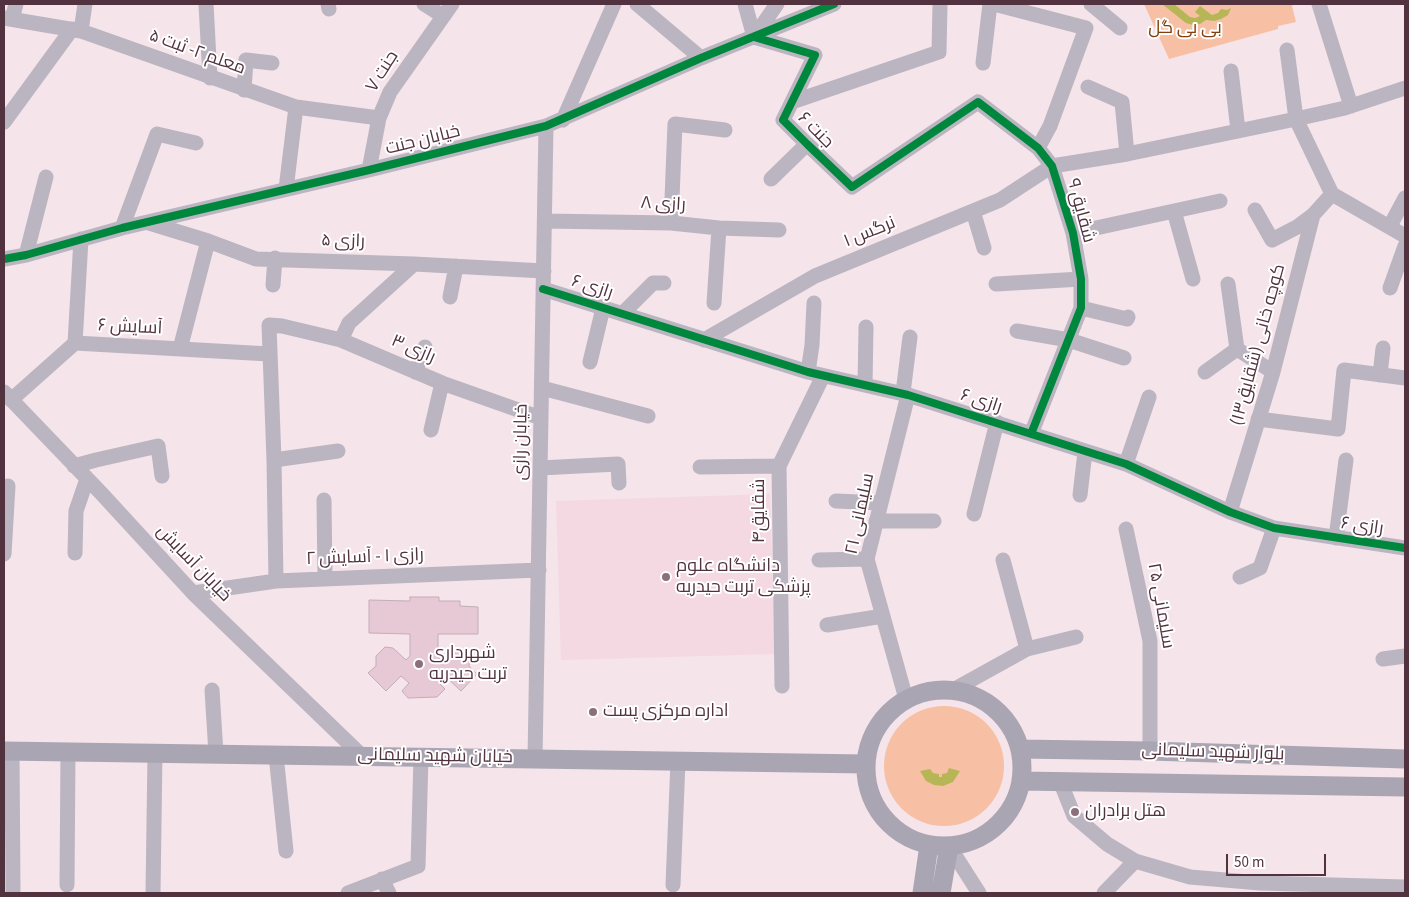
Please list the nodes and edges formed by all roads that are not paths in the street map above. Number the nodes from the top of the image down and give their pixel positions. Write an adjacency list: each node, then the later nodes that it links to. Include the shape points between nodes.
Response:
1 (16, 4): 16 (street)
2 (85, 4): 18 (street)
3 (206, 4): 25 (street)
4 (424, 4): 15 (street)
5 (452, 4): 15 (street, جنت ۷)
6 (614, 4): 34 (street)
7 (637, 4): 21 (street)
8 (745, 4): 19 (street)
9 (777, 4): 19 (street)
10 (834, 4): 19 (street, خیابان جنت)
11 (940, 4): 29 (street, via 939,52)
12 (992, 4): 23 (street); 42 (street, via 1086,28 1050,126)
13 (1091, 4): 17 (street)
14 (1319, 4): 30 (street)
15 (443, 16): 32 (street, جنت ۷, via 390,92)
16 (8, 18): 18 (street, معلم ۲- ثبت ۵)
17 (1120, 28)
18 (77, 30): 25 (street, معلم ۲- ثبت ۵); 35 (street)
19 (754, 37): 21 (street, خیابان جنت); 29 (street, جنت ۶, via 815,55)
20 (1287, 50): 33 (street)
21 (701, 58): 34 (street, خیابان جنت)
22 (272, 63): 28 (street, via 246,60)
23 (983, 63)
24 (1231, 71): 38 (street)
25 (210, 78): 28 (street, معلم ۲- ثبت ۵)
26 (1088, 87): 43 (street, via 1122,102)
27 (1405, 88): 30 (street)
28 (244, 90): 31 (street, معلم ۲- ثبت ۵)
29 (792, 102): 40 (street, جنت ۶, via 783,120)
30 (1351, 106): 33 (street)
31 (296, 107): 32 (street, معلم ۲- ثبت ۵); 48 (street)
32 (379, 118): 45 (street, جنت ۷)
33 (1296, 119): 38 (street); 49 (street)
34 (563, 120): 36 (street, خیابان جنت)
35 (4, 122)
36 (546, 126): 45 (street, خیابان جنت); 56 (street, خیابان رازی)
37 (725, 130): 58 (street, via 675,124)
38 (1238, 130): 43 (street)
39 (196, 143): 60 (street, via 157,134)
40 (807, 144): 41 (street, جنت ۶, via 852,187); 47 (street)
41 (910, 148): 42 (street, شقایق ۹, via 978,102)
42 (1038, 148): 44 (street, شقایق ۹)
43 (1127, 154): 44 (street)
44 (1052, 166): 53 (street, نرگس ۱, via 1000,200); 63 (street, شقایق ۹)
45 (369, 170): 48 (street, خیابان جنت)
46 (46, 177): 69 (street)
47 (771, 180)
48 (286, 189): 57 (street, خیابان جنت)
49 (1332, 194): 55 (street, کوچه خانی (شقایق۱۳)); 59 (street)
50 (1405, 198): 59 (street)
51 (1220, 201): 54 (street)
52 (1255, 210): 55 (street, via 1272,240)
53 (973, 211): 68 (street); 94 (street, نرگس ۱, via 815,276)
54 (1174, 211): 63 (street); 75 (street)
55 (1313, 215): 107 (street, کوچه خانی (شقایق۱۳))
56 (545, 221): 58 (street, رازی ۸); 74 (street, خیابان رازی)
57 (147, 223): 60 (street, خیابان جنت); 66 (street, رازی ۵)
58 (671, 223): 61 (street, رازی ۸)
59 (1390, 226): 64 (street)
60 (122, 228): 65 (street, خیابان جنت)
61 (719, 228): 62 (street, رازی ۸); 84 (street)
62 (779, 230)
63 (1073, 233): 76 (street, شقایق ۹)
64 (1405, 236)
65 (81, 239): 69 (street, خیابان جنت); 96 (street)
66 (208, 241): 70 (street, رازی ۵, via 256,259); 99 (street)
67 (1405, 246): 81 (street)
68 (984, 248)
69 (26, 255): 71 (street, خیابان جنت)
70 (275, 258): 72 (street, رازی ۵); 80 (street)
71 (4, 259)
72 (414, 264): 73 (street, رازی ۵); 93 (street, via 349,323)
73 (456, 266): 74 (street, رازی ۵); 83 (street)
74 (544, 272): 82 (street, خیابان رازی)
75 (1193, 278)
76 (1081, 279): 78 (street); 87 (street, شقایق ۹)
77 (664, 283): 88 (street, via 653,283)
78 (996, 284)
79 (1228, 284): 100 (street)
80 (273, 285)
81 (1390, 288)
82 (544, 289): 86 (street, رازی ۶); 113 (street, خیابان رازی)
83 (450, 297)
84 (714, 303)
85 (814, 303): 105 (street)
86 (603, 308): 88 (street, رازی ۶); 103 (street)
87 (1081, 308): 89 (street); 95 (street, شقایق ۹)
88 (622, 314): 94 (street, رازی ۶)
89 (1128, 317)
90 (866, 327): 112 (street)
91 (1017, 331): 95 (street)
92 (910, 337): 114 (street, سلیمانی ۲۱)
93 (341, 340): 101 (street, رازی ۳, via 269,325); 104 (street, رازی ۳)
94 (704, 340): 105 (street, رازی ۶)
95 (1069, 340): 102 (street); 122 (street, شقایق ۹)
96 (75, 343): 99 (street, آسایش ۶); 115 (street, آسایش ۶)
97 (426, 347): 104 (street)
98 (1383, 348): 108 (street)
99 (180, 349): 101 (street, آسایش ۶)
100 (1237, 349): 106 (street); 107 (street)
101 (269, 354): 125 (street)
102 (1124, 358)
103 (590, 362)
104 (415, 372): 111 (street, رازی ۳)
105 (808, 372): 109 (street, رازی ۶)
106 (1204, 372)
107 (1273, 372): 119 (street, کوچه خانی (شقایق۱۳))
108 (1380, 375): 110 (street); 119 (street, via 1344,370 1338,428)
109 (823, 376): 112 (street, رازی ۶); 129 (street, شقایق۴)
110 (1405, 378)
111 (442, 383): 118 (street, رازی ۳); 121 (street)
112 (865, 385): 114 (street, رازی ۶)
113 (542, 388): 117 (street); 118 (street, خیابان رازی)
114 (906, 394): 120 (street, رازی ۶); 139 (street, سلیمانی ۲۱)
115 (8, 396): 128 (street, خیابان آسایش)
116 (1149, 397): 127 (street)
117 (648, 416)
118 (542, 418): 131 (street, خیابان رازی)
119 (1258, 419): 140 (street, کوچه خانی (شقایق۱۳))
120 (997, 422): 122 (street, رازی ۶); 141 (street)
121 (431, 430)
122 (1031, 434): 124 (street, رازی ۶)
123 (338, 451): 125 (street)
124 (1085, 452): 127 (street, رازی ۶); 136 (street)
125 (274, 460): 156 (street)
126 (1346, 460): 146 (street)
127 (1126, 464): 140 (street, رازی ۶)
128 (74, 466): 132 (street, via 158,446); 133 (street, خیابان آسایش)
129 (779, 466): 130 (street); 164 (street, شقایق۴)
130 (700, 467)
131 (540, 468): 134 (street, via 618,464); 153 (street, خیابان رازی)
132 (162, 476)
133 (87, 478): 148 (street, via 76,511); 157 (street, خیابان آسایش)
134 (619, 483)
135 (8, 486): 149 (street)
136 (1080, 495)
137 (324, 500): 155 (street)
138 (836, 501): 139 (street)
139 (881, 503): 142 (street, سلیمانی ۲۱)
140 (1230, 512): 144 (street, رازی ۶)
141 (974, 514)
142 (876, 521): 143 (street); 150 (street, سلیمانی ۲۱)
143 (934, 521)
144 (1274, 528): 146 (street, رازی ۶); 154 (street, via 1260,568)
145 (1126, 529): 170 (street, سلیمانی ۲۵, via 1150,641)
146 (1336, 538): 147 (street, رازی ۶)
147 (1405, 548)
148 (76, 553)
149 (4, 554)
150 (867, 559): 151 (street); 158 (street, سلیمانی ۲۱)
151 (819, 560)
152 (1003, 560): 161 (street)
153 (539, 570): 155 (street, رازی ۱ - آسایش ۲); 177 (street, خیابان رازی)
154 (1240, 577)
155 (325, 578): 156 (street, رازی ۱ - آسایش ۲)
156 (276, 581): 157 (street, رازی ۱ - آسایش ۲)
157 (193, 593): 175 (street, خیابان آسایش)
158 (883, 616): 159 (street); 167 (street, سلیمانی ۲۱)
159 (827, 625)
160 (1076, 637): 161 (street)
161 (1027, 648): 166 (street)
162 (1405, 656): 163 (street)
163 (1383, 659)
164 (782, 686)
165 (212, 690): 173 (street)
166 (954, 690): 167 (main road, via 929,690); 168 (main road, via 972,694 989,703 1013,732)
167 (906, 699): 180 (main road, via 877,726)
168 (1020, 750): 170 (main road, بلوار شهید سلیمانی); 181 (main road)
169 (8, 751): 171 (main road, خیابان شهید سلیمانی); 193 (street)
170 (1150, 751): 178 (main road, بلوار شهید سلیمانی)
171 (68, 752): 172 (main road, خیابان شهید سلیمانی); 189 (street)
172 (155, 753): 173 (main road, خیابان شهید سلیمانی); 194 (street)
173 (216, 754): 174 (main road, خیابان شهید سلیمانی)
174 (276, 755): 175 (main road, خیابان شهید سلیمانی); 186 (street)
175 (362, 756): 176 (main road, خیابان شهید سلیمانی)
176 (421, 757): 177 (main road, خیابان شهید سلیمانی); 188 (street, via 418,866)
177 (535, 759): 179 (main road, خیابان شهید سلیمانی)
178 (1405, 759)
179 (678, 761): 180 (main road, خیابان شهید سلیمانی); 190 (street)
180 (865, 764): 184 (main road, via 868,786 876,807 890,825 908,838)
181 (1021, 781): 182 (main road, بلوار شهید سلیمانی); 185 (main road, via 1004,818 976,839)
182 (1060, 781): 183 (main road, بلوار شهید سلیمانی); 187 (street, via 1074,816 1107,844)
183 (1405, 787)
184 (929, 845): 185 (main road); 197 (main road)
185 (950, 846): 198 (main road); 199 (street)
186 (286, 851)
187 (1135, 861): 191 (street); 200 (street)
188 (382, 879): 195 (street); 196 (street)
189 (67, 885)
190 (674, 885)
191 (1234, 887): 192 (street)
192 (1405, 887)
193 (13, 893)
194 (153, 893)
195 (348, 893)
196 (389, 893)
197 (922, 893)
198 (941, 893)
199 (978, 893)
200 (1104, 893)

